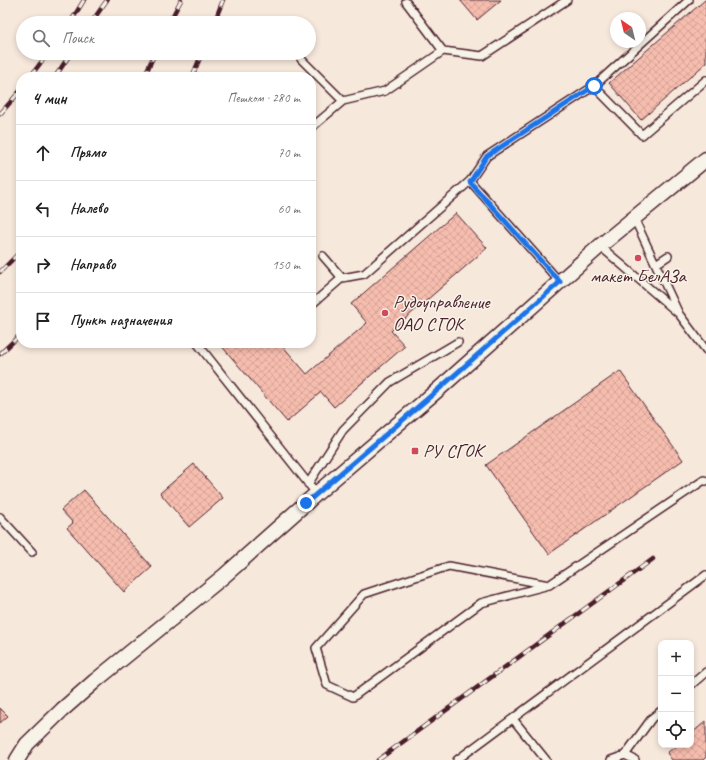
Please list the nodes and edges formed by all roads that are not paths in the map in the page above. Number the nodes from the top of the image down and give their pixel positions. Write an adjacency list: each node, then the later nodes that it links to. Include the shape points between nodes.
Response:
1 (567, 0): 4 (lane, via 482,56)
2 (689, 0): 9 (lane)
3 (405, 1): 4 (lane)
4 (444, 51): 10 (lane, via 386,91)
5 (301, 60): 6 (lane)
6 (313, 72)
7 (316, 75): 10 (lane)
8 (706, 80): 9 (lane, via 642,135)
9 (594, 86): 13 (lane, via 487,156)
10 (343, 101): 11 (lane)
11 (316, 124)
12 (706, 159): 14 (street)
13 (470, 182): 19 (lane, via 364,274); 20 (lane)
14 (634, 218): 15 (street); 18 (lane)
15 (600, 246): 20 (street); 22 (lane)
16 (323, 256): 19 (lane)
17 (668, 256): 18 (lane)
18 (656, 264): 22 (lane)
19 (342, 278): 21 (lane)
20 (560, 282): 27 (street, via 440,388)
21 (316, 301)
22 (679, 314): 25 (lane)
23 (458, 342): 27 (lane, via 390,382 343,430)
24 (201, 348): 27 (lane)
25 (706, 350)
26 (706, 481): 31 (lane)
27 (312, 489): 37 (street, via 224,576 68,705 27,744)
28 (0, 517): 29 (lane)
29 (32, 552)
30 (706, 576): 35 (lane)
31 (549, 585): 31 (lane, via 449,566 364,594 316,648 327,686 353,697 481,603)
32 (706, 672): 33 (lane)
33 (694, 682)
34 (660, 712): 36 (lane, via 652,718)
35 (513, 719): 38 (lane); 39 (lane)
36 (625, 755): 40 (lane); 41 (lane)
37 (17, 760)
38 (457, 760)
39 (546, 760)
40 (611, 760)
41 (635, 760)

